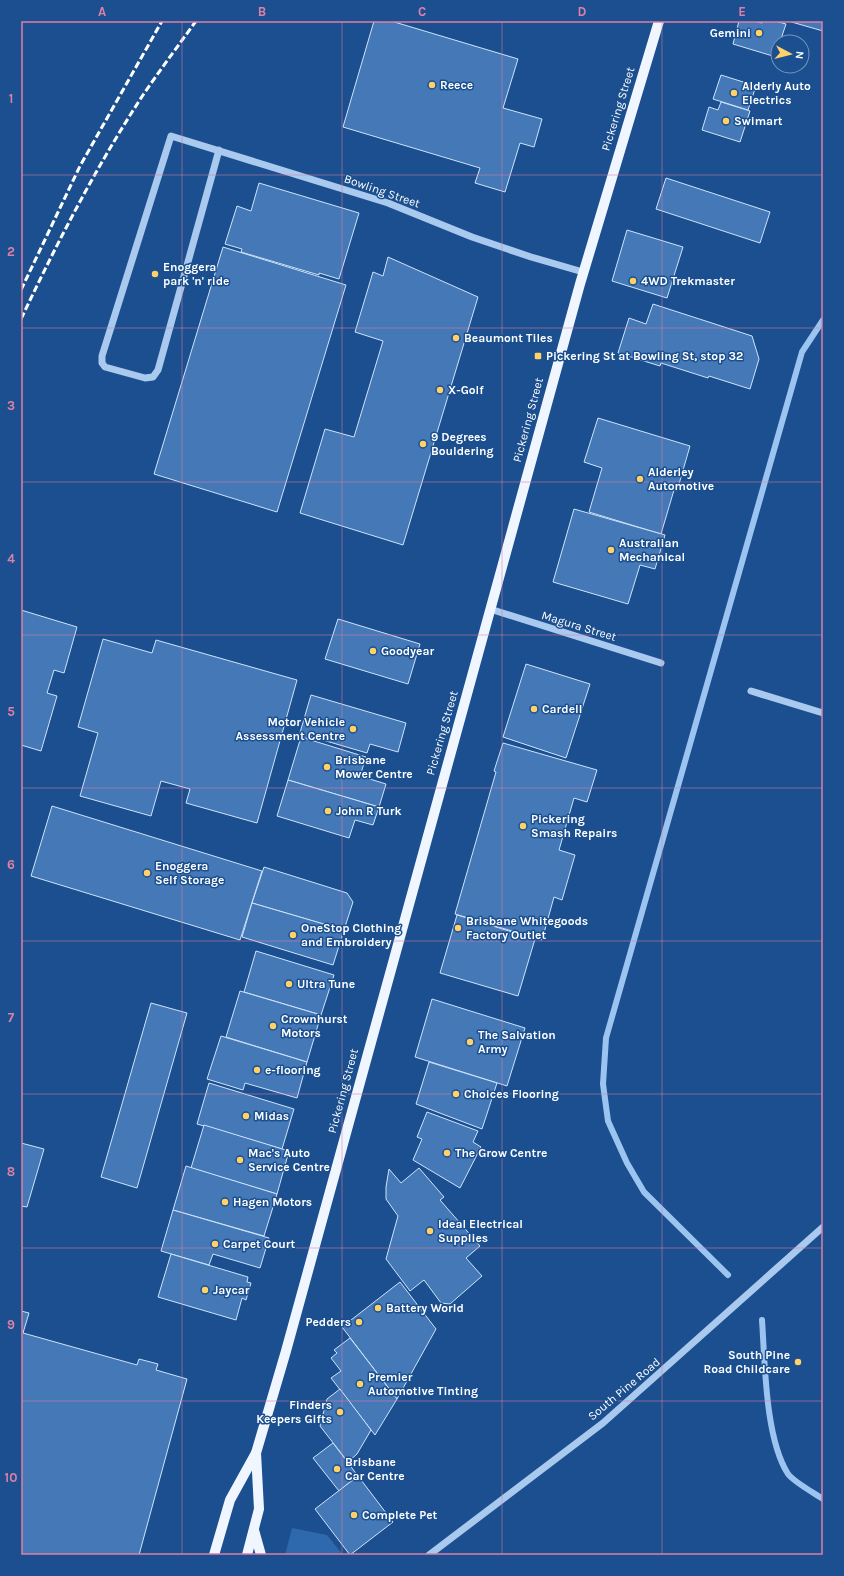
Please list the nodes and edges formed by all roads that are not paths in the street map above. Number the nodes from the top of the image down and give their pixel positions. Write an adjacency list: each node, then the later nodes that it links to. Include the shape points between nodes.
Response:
1 (658, 21): 3 (main road, Pickering Street)
2 (219, 150): 2 (street, Bowling Street, via 171,136 102,356 105,367 145,378 153,377 158,370); 3 (street, Bowling Street, via 388,203 472,237)
3 (583, 272): 4 (main road, Pickering Street)
4 (490, 609): 5 (street, Magura Street); 9 (main road, Pickering Street)
5 (661, 663)
6 (752, 691): 7 (street)
7 (823, 713)
8 (823, 1227): 14 (street, South Pine Road, via 603,1424)
9 (256, 1453): 10 (main road, Pickering Street, via 259,1509); 11 (main road, Pickering Street, via 230,1500)
10 (254, 1528): 12 (main road, Pickering Street); 13 (main road)
11 (214, 1555)
12 (247, 1555)
13 (261, 1555)
14 (429, 1555)

